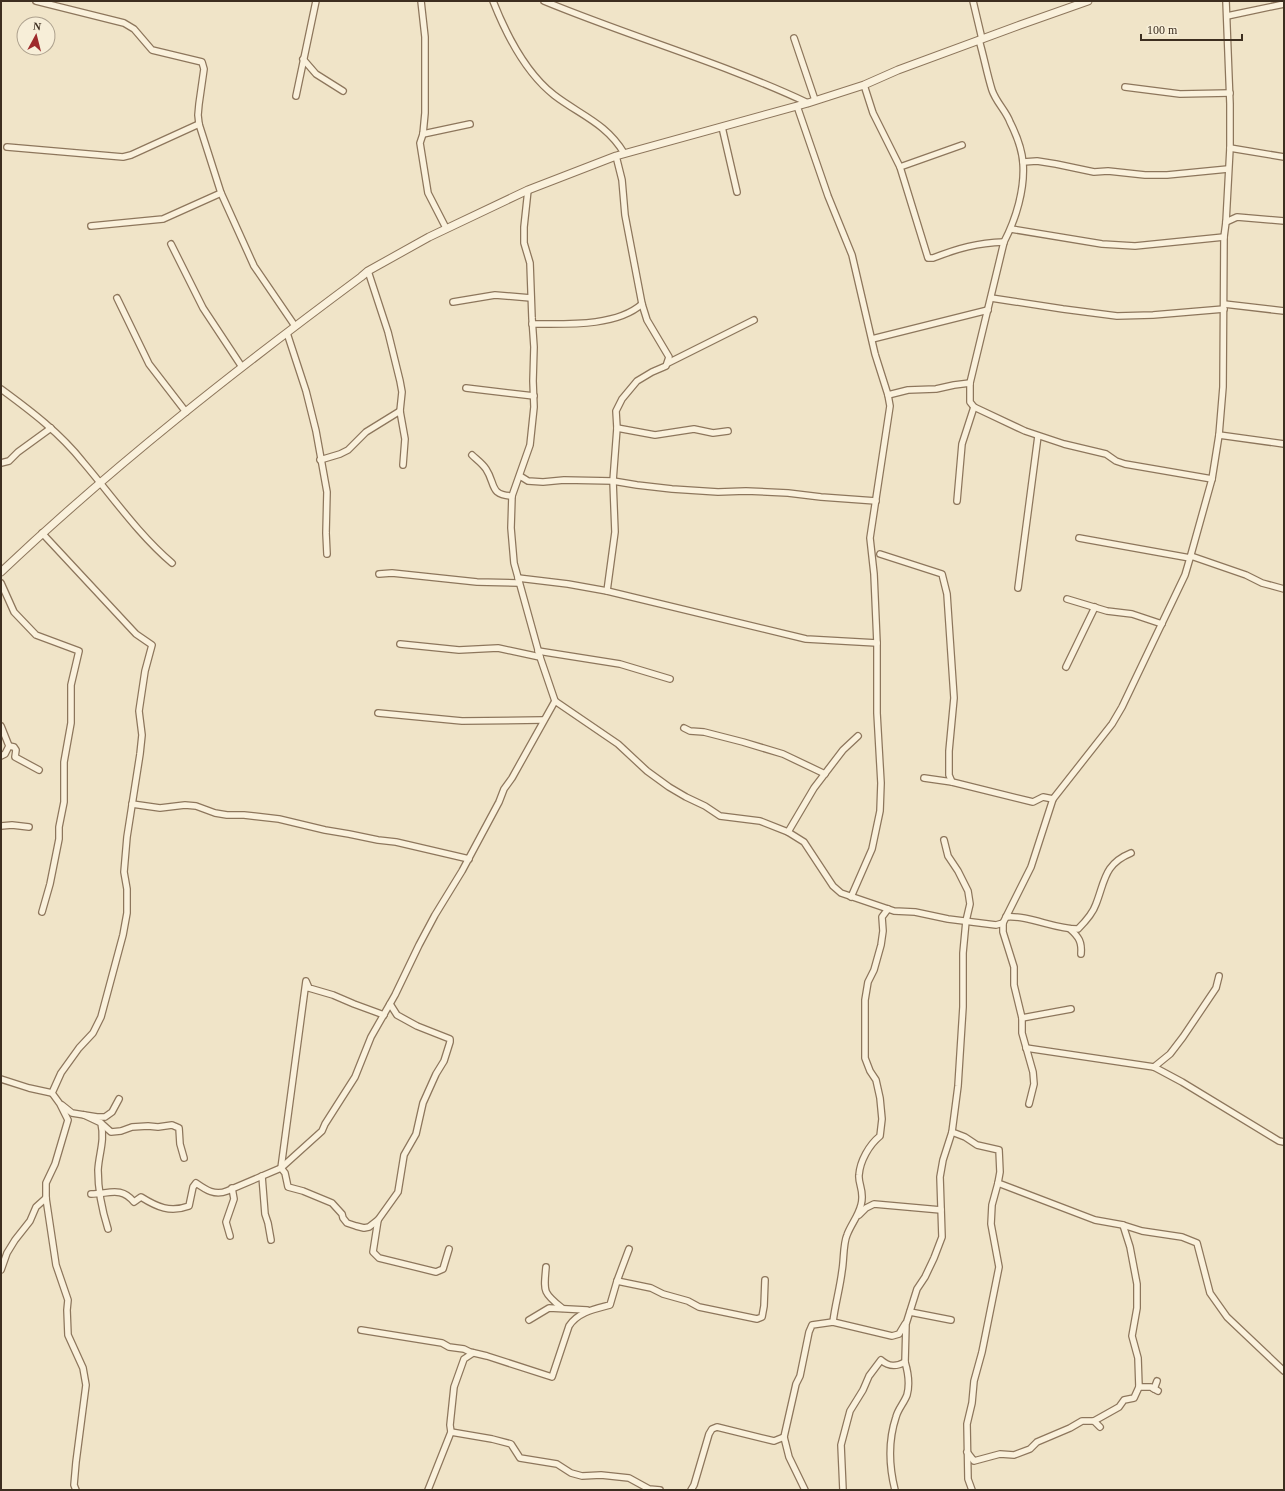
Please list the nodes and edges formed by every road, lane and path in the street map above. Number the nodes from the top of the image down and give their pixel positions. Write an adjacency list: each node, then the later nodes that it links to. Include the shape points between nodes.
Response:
1 (36, 1): 21 (street, via 124,23 152,50 202,62 204,69 198,104)
2 (316, 1): 13 (street)
3 (421, 1): 24 (street, via 425,37 426,113)
4 (493, 1): 28 (street, via 522,60 531,72 554,95 601,126 616,140)
5 (544, 1): 19 (street)
6 (973, 1): 12 (street)
7 (1088, 1): 12 (street)
8 (1226, 1): 10 (street)
9 (1284, 4): 10 (street)
10 (1227, 16): 17 (street)
11 (794, 38): 19 (street)
12 (981, 40): 14 (street); 31 (street, via 993,92 1010,121)
13 (303, 59): 16 (street, via 316,74); 18 (street)
14 (864, 85): 19 (street); 32 (street, via 873,113)
15 (1124, 87): 17 (street, via 1180,94)
16 (343, 91)
17 (1230, 93): 27 (street)
18 (296, 96)
19 (811, 101): 20 (street)
20 (797, 106): 23 (street); 60 (street, via 828,196 852,255)
21 (199, 124): 26 (street, via 123,157); 36 (street)
22 (470, 124): 24 (street)
23 (722, 127): 28 (street); 35 (street)
24 (423, 134): 42 (street, via 420,143 428,193)
25 (962, 145): 32 (street)
26 (7, 147)
27 (1230, 148): 30 (street); 33 (street)
28 (624, 153): 29 (street)
29 (616, 156): 34 (street); 52 (street)
30 (1284, 157)
31 (1023, 162): 33 (street, via 1037,161 1094,172 1145,175); 43 (street, via 1022,180)
32 (900, 167): 45 (street, via 928,258 970,245)
33 (1228, 169): 37 (street)
34 (528, 190): 42 (street); 49 (street, via 524,243 530,263)
35 (737, 192)
36 (222, 193): 41 (street, via 162,219); 58 (street, via 254,266)
37 (1226, 209): 38 (street); 40 (street)
38 (1237, 217): 39 (street); 40 (street)
39 (1284, 221)
40 (1226, 222): 44 (street)
41 (91, 226)
42 (446, 228): 47 (street)
43 (1011, 229): 44 (street, via 1102,244 1135,246); 45 (street)
44 (1224, 237): 53 (street)
45 (1004, 242): 50 (street)
46 (171, 244): 62 (street, via 203,308)
47 (368, 271): 58 (street); 69 (street, via 388,332 400,381)
48 (117, 298): 70 (street, via 150,364)
49 (531, 298): 51 (street, via 495,295); 57 (street)
50 (991, 298): 53 (street, via 1117,316 1153,315); 54 (street)
51 (453, 302)
52 (642, 304): 57 (street, via 607,320); 61 (street, via 646,320 669,357)
53 (1224, 307): 55 (street); 74 (street, via 1223,386)
54 (988, 310): 60 (street); 63 (street)
55 (1284, 310)
56 (754, 320): 61 (street)
57 (532, 324): 67 (street)
58 (295, 326): 59 (street)
59 (287, 333): 62 (street); 78 (street, via 306,391)
60 (872, 339): 66 (street)
61 (668, 363): 72 (street, via 643,377 630,388 616,411)
62 (242, 367): 70 (street)
63 (970, 383): 66 (street); 68 (street, via 970,402)
64 (466, 388): 67 (street)
65 (1, 389): 71 (street)
66 (888, 394): 86 (street, via 890,406)
67 (534, 396): 81 (street, via 530,445)
68 (974, 407): 75 (street); 87 (street, via 962,444)
69 (400, 411): 78 (street, via 366,432 348,450); 80 (street, via 405,439)
70 (186, 412): 84 (street)
71 (51, 428): 79 (street, via 9,461); 84 (street)
72 (617, 428): 73 (street, via 655,435 694,429 713,433); 83 (street)
73 (728, 431)
74 (1219, 435): 76 (street); 82 (street)
75 (1038, 436): 82 (street, via 1106,454 1125,464); 98 (street)
76 (1284, 444)
77 (472, 454): 85 (street, via 485,468 496,491 502,496)
78 (320, 460): 90 (street, via 326,492)
79 (1, 463)
80 (403, 465)
81 (520, 476): 83 (street, via 528,481 543,482); 85 (street)
82 (1212, 479): 92 (street)
83 (612, 481): 86 (street, via 672,489 788,492); 100 (street, via 614,532)
84 (100, 483): 88 (street); 93 (street, via 156,550)
85 (512, 496): 96 (street, via 511,528 514,563)
86 (876, 501): 104 (street, via 870,538)
87 (957, 501)
88 (42, 533): 94 (street); 123 (street, via 136,634 152,645 139,711 142,734)
89 (1078, 538): 92 (street)
90 (327, 554)
91 (880, 554): 121 (street, via 942,574 947,594 954,698 949,751 949,775)
92 (1190, 557): 99 (street); 103 (street)
93 (172, 563)
94 (1, 572)
95 (379, 574): 96 (street, via 476,582)
96 (519, 581): 100 (street, via 568,584); 106 (street)
97 (1, 583): 132 (street, via 14,612 36,635 79,651 71,685 71,723 64,762 64,802 59,839)
98 (1018, 588)
99 (1284, 589)
100 (607, 591): 104 (street, via 806,639)
101 (1067, 599): 102 (street)
102 (1095, 607): 103 (street, via 1132,614); 107 (street)
103 (1162, 624): 122 (street, via 1115,718)
104 (877, 643): 130 (street, via 880,811 872,848)
105 (400, 644): 106 (street, via 459,650 498,648)
106 (539, 654): 108 (street, via 620,664); 109 (street)
107 (1066, 666)
108 (670, 679)
109 (555, 701): 111 (street); 126 (street, via 618,744 647,771 686,798 720,816 760,821)
110 (378, 713): 111 (street, via 462,721)
111 (543, 720): 129 (street, via 504,789)
112 (1, 726): 115 (street)
113 (684, 728): 119 (street, via 783,754)
114 (858, 736): 119 (street, via 843,750)
115 (9, 746): 116 (street); 117 (street, via 16,750)
116 (3, 755): 117 (street)
117 (15, 757): 118 (street)
118 (39, 770)
119 (825, 774): 126 (street)
120 (924, 778): 121 (street)
121 (952, 782): 122 (street, via 1033,802 1043,797)
122 (1053, 799): 133 (street, via 1031,867)
123 (132, 804): 129 (street, via 160,808 196,806 227,815 244,814 279,819); 147 (street, via 124,872 127,913 110,986 101,1017 93,1033 61,1073)
124 (1, 826): 125 (street, via 12,824)
125 (29, 828)
126 (788, 832): 130 (street, via 804,842 833,886)
127 (944, 840): 134 (street, via 948,856 968,891 970,904)
128 (1131, 853): 136 (street, via 1117,860 1108,870 1096,906 1078,929)
129 (469, 859): 140 (street, via 432,921)
130 (851, 897): 131 (street)
131 (888, 909): 134 (street); 164 (street, via 882,917 881,945 868,982 865,1000 865,1058 876,1080 882,1119 880,1136 872,1142 859,1176 863,1193)
132 (42, 912)
133 (1005, 920): 135 (street); 136 (street, via 1018,916); 137 (street)
134 (966, 921): 135 (street); 153 (street, via 958,1086)
135 (996, 925): 137 (street)
136 (1070, 929): 138 (street, via 1081,942)
137 (1003, 932): 143 (street, via 1014,967 1014,985)
138 (1081, 954)
139 (1219, 976): 145 (street, via 1216,988 1183,1037 1170,1054)
140 (390, 1004): 142 (street); 165 (street, via 396,1015 450,1039 450,1042 444,1061 423,1103 416,1134 404,1155 398,1192)
141 (1071, 1008): 143 (street)
142 (384, 1015): 156 (street, via 371,1037 355,1077 322,1131); 156 (street, via 309,988 306,981)
143 (1022, 1018): 144 (street)
144 (1026, 1048): 145 (street); 150 (street, via 1034,1079)
145 (1154, 1068): 154 (street)
146 (1, 1079): 147 (street)
147 (52, 1093): 149 (street)
148 (119, 1099): 151 (street, via 112,1112 105,1116)
149 (60, 1104): 151 (street, via 72,1113); 162 (street, via 68,1120 56,1164 46,1184)
150 (1029, 1104)
151 (84, 1116): 152 (street)
152 (101, 1123): 155 (street, via 111,1132 132,1127 172,1125 179,1128); 161 (street, via 103,1144 98,1169)
153 (952, 1132): 158 (street, via 977,1145 999,1150); 163 (street, via 940,1177)
154 (1284, 1142)
155 (184, 1158)
156 (281, 1168): 157 (street); 165 (street, via 285,1173 288,1187 332,1204 347,1223 364,1228)
157 (262, 1176): 159 (street); 169 (street, via 265,1214)
158 (998, 1183): 166 (street, via 1095,1220); 193 (street, via 992,1205 991,1224 999,1267 974,1381 967,1424)
159 (232, 1188): 161 (street, via 220,1194 196,1183 189,1206 176,1210 160,1207 141,1197 134,1202 126,1193); 168 (street, via 234,1199 226,1222)
160 (91, 1194): 161 (street)
161 (100, 1194): 167 (street)
162 (46, 1198): 173 (street, via 36,1207 30,1221 7,1253); 194 (street, via 56,1265 68,1300 68,1335 83,1368 86,1386 76,1462)
163 (941, 1210): 164 (street, via 874,1204); 178 (street, via 942,1236)
164 (858, 1216): 181 (street, via 847,1235)
165 (378, 1220): 170 (street, via 373,1252 379,1258 436,1272 442,1269)
166 (1123, 1225): 186 (street, via 1142,1231 1182,1237 1197,1244 1210,1293 1227,1317); 188 (street, via 1137,1284 1137,1308 1132,1336 1138,1358)
167 (108, 1229)
168 (230, 1236)
169 (271, 1240)
170 (449, 1249)
171 (629, 1250): 175 (street)
172 (546, 1267): 176 (street, via 545,1287 548,1297)
173 (1, 1270)
174 (765, 1280): 175 (street, via 762,1317 757,1320 699,1307 651,1288)
175 (617, 1281): 177 (street, via 610,1305)
176 (562, 1308): 177 (street); 179 (street, via 549,1308)
177 (589, 1310): 184 (street, via 574,1318 569,1326 552,1377)
178 (910, 1312): 180 (street); 182 (street)
179 (529, 1320)
180 (951, 1320)
181 (833, 1322): 182 (street, via 892,1336 899,1334); 192 (street, via 812,1325 809,1332)
182 (906, 1324): 185 (street)
183 (361, 1330): 184 (street, via 442,1344)
184 (474, 1353): 191 (street, via 464,1359 454,1388)
185 (905, 1362): 199 (street, via 898,1366 887,1365 882,1360 869,1376 850,1411 841,1445); 200 (street, via 909,1375 907,1395 896,1416 890,1439 891,1474)
186 (1284, 1371)
187 (1158, 1381): 188 (street, via 1156,1390 1151,1387)
188 (1140, 1387): 189 (street, via 1134,1398 1124,1400 1119,1407)
189 (1094, 1421): 190 (street); 193 (street, via 1082,1421 1014,1455 1000,1454 974,1461)
190 (1100, 1427)
191 (451, 1432): 195 (street); 196 (street, via 511,1444 520,1458 557,1464 571,1473 582,1476 629,1478 649,1489)
192 (784, 1437): 197 (street, via 774,1440 717,1427 712,1429); 198 (street, via 789,1457)
193 (967, 1452): 201 (street, via 968,1479)
194 (76, 1490)
195 (428, 1490)
196 (660, 1490)
197 (691, 1490)
198 (805, 1490)
199 (843, 1490)
200 (895, 1490)
201 (972, 1490)

